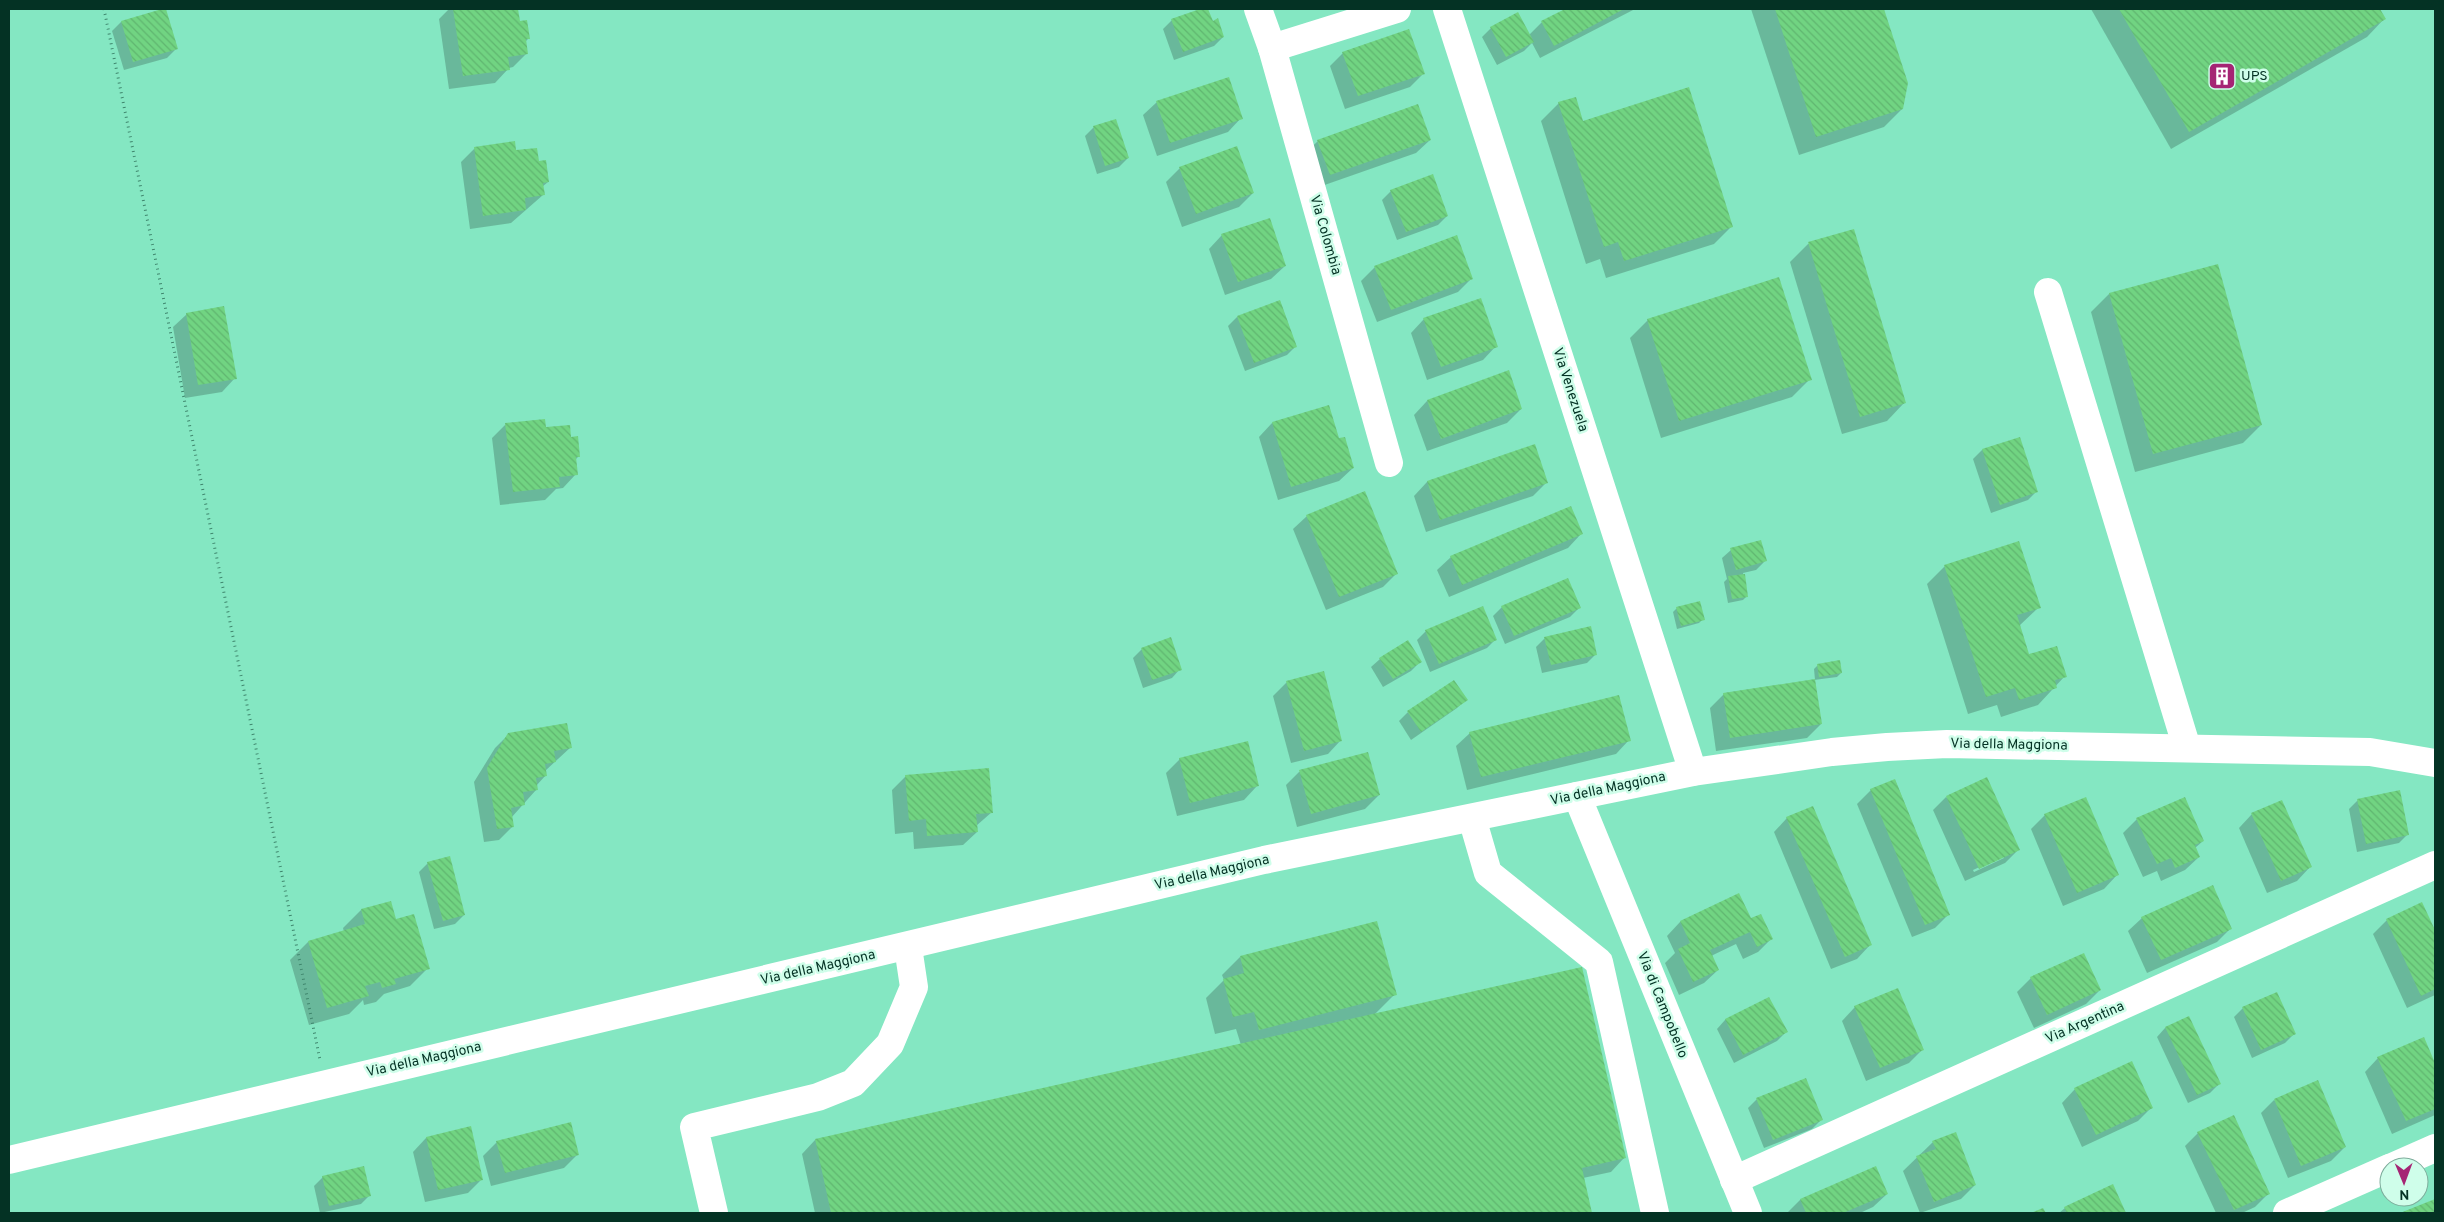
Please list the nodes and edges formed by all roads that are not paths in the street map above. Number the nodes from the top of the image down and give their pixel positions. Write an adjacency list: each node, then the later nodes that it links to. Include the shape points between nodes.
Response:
1 (1258, 9): 4 (street, Via Colombia)
2 (1397, 9): 4 (street)
3 (1447, 9): 9 (street, Via Venezuela)
4 (1272, 48): 6 (street, Via Colombia)
5 (2048, 292): 7 (street)
6 (1389, 463)
7 (2187, 748): 8 (street, Via della Maggiona, via 2370,752); 9 (street, Via della Maggiona, via 1980,744 1906,746 1832,752)
8 (2435, 763)
9 (1693, 772): 10 (street, Via della Maggiona)
10 (1576, 796): 11 (street, Via della Maggiona); 18 (street, Via di Campobello)
11 (1472, 818): 13 (street, Via della Maggiona, via 1264,860); 20 (street, via 1488,873 1599,962)
12 (2435, 865): 18 (street, Via Argentina)
13 (908, 947): 16 (street, Via della Maggiona); 19 (street, via 914,987 890,1044 854,1082 818,1097 694,1127)
14 (2435, 1148): 15 (street)
15 (2415, 1157)
16 (9, 1160)
17 (2379, 1173): 22 (street)
18 (1734, 1180): 21 (street, Via di Campobello)
19 (714, 1213)
20 (1654, 1213)
21 (1748, 1213)
22 (2287, 1213)

